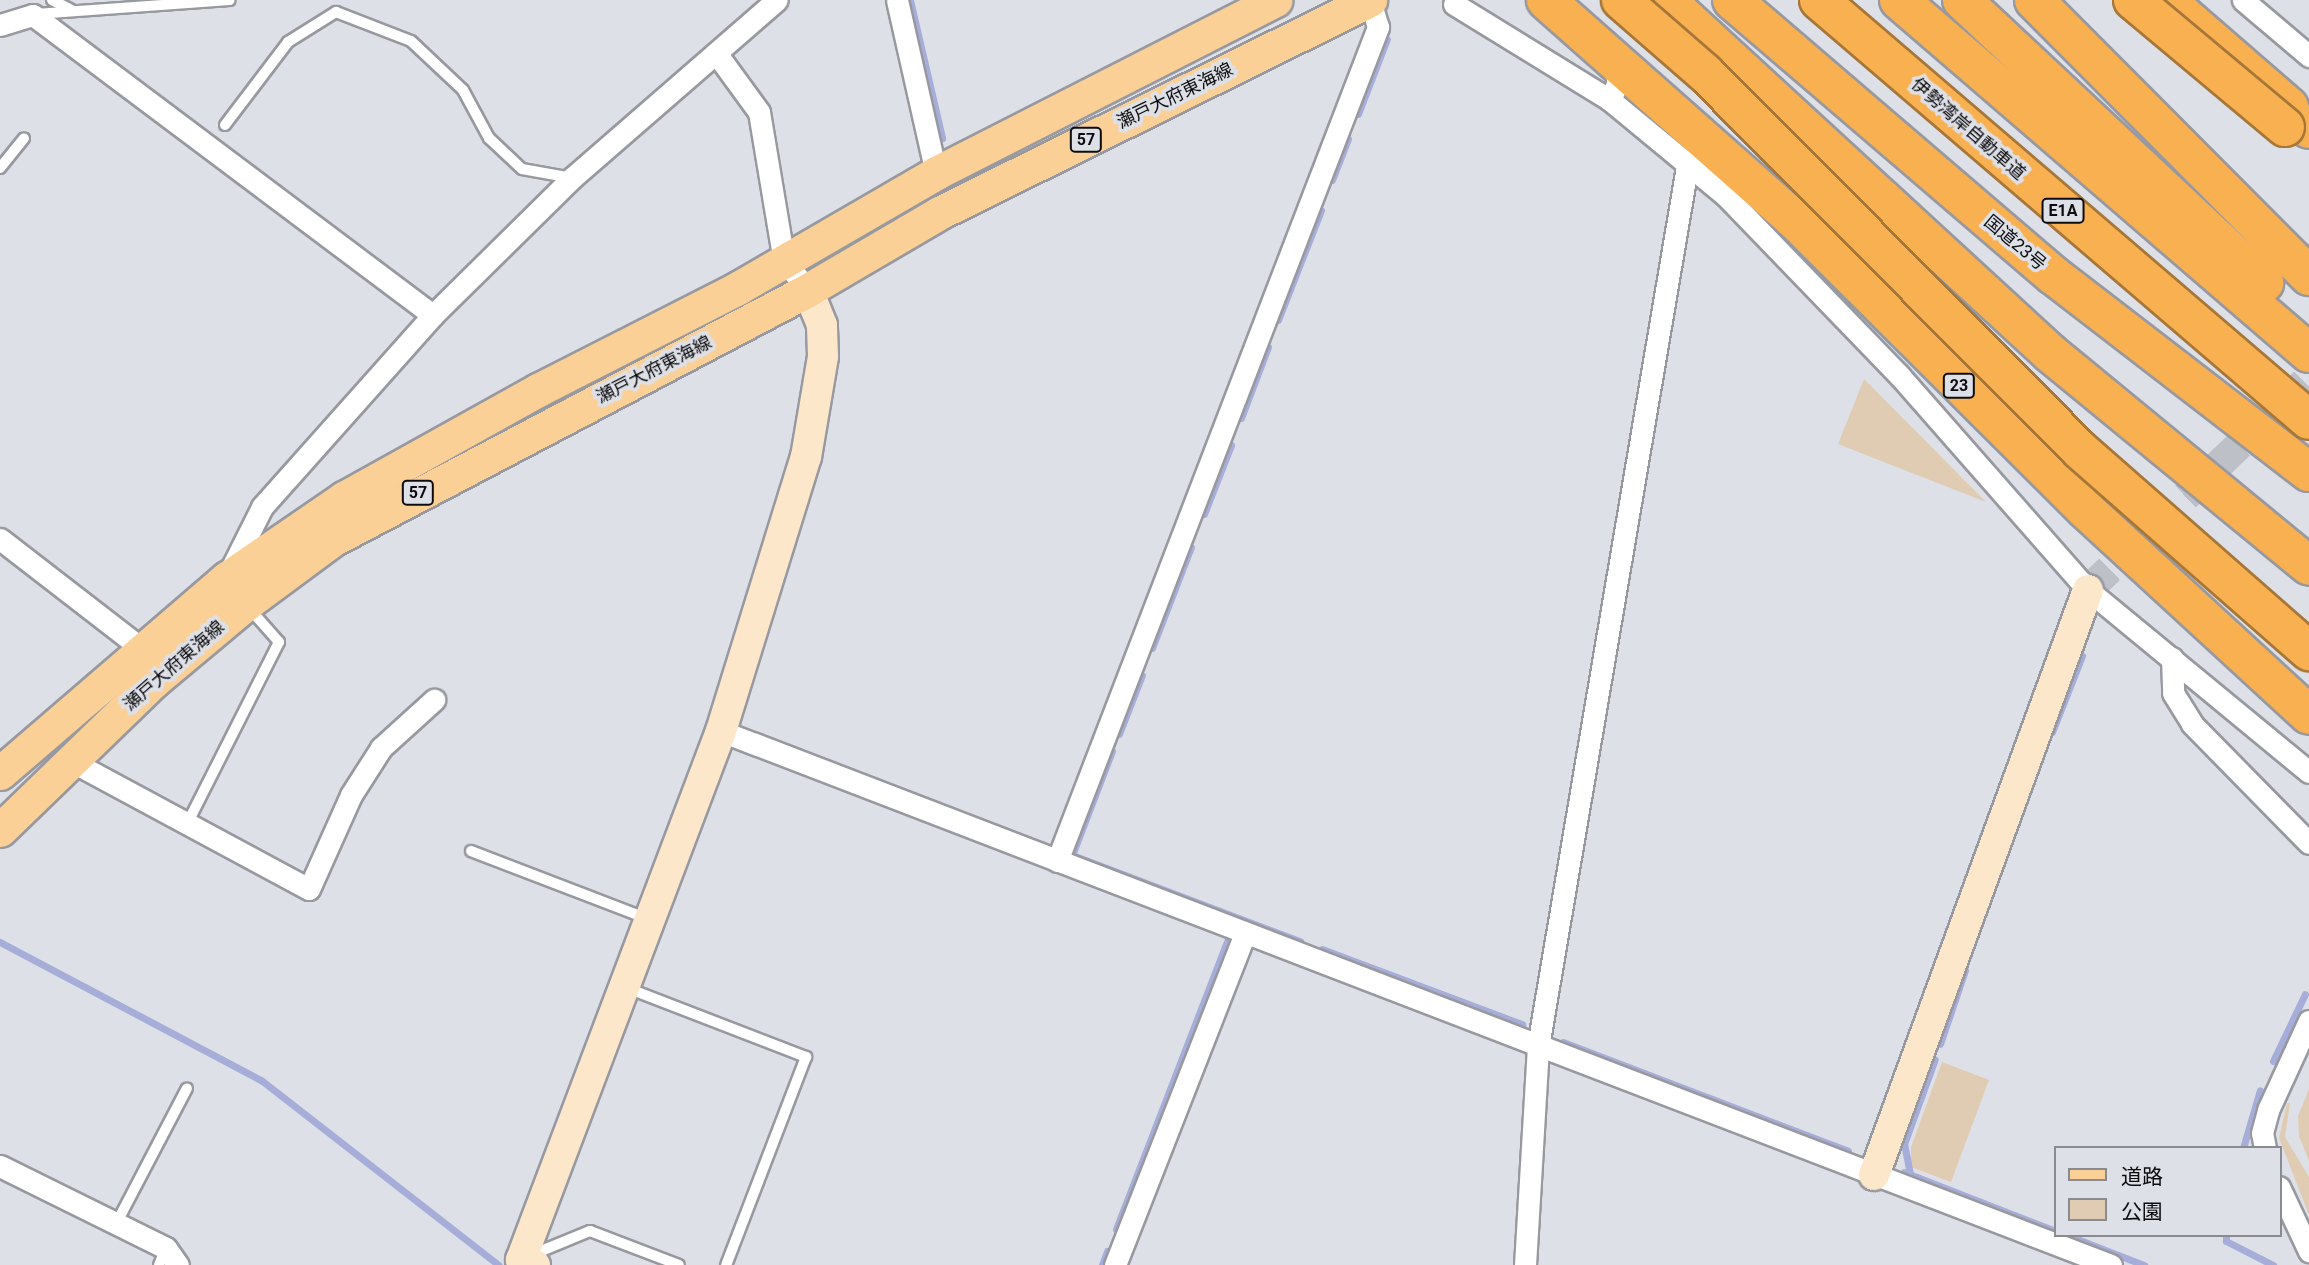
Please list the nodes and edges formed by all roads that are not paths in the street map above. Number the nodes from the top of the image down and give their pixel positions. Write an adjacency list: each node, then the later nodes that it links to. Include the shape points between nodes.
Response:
1 (52, 0): 20 (lane)
2 (229, 0): 20 (lane)
3 (777, 0): 23 (street)
4 (897, 0): 33 (street)
5 (1276, 0): 33 (main road, 瀬戸大府東海線 / 57)
6 (1370, 0): 38 (main road, 瀬戸大府東海線 / 57, via 939,213); 64 (street, via 1378,27)
7 (1546, 0): 25 (highway, 23)
8 (1621, 0): 51 (highway, bridge, via 1705,73 2080,450)
9 (1666, 0): 44 (highway, via 1908,227)
10 (1732, 0): 43 (highway, 国道23号, via 2053,275)
11 (1819, 0): 42 (highway, 伊勢湾岸自動車道 / E1A, bridge)
12 (1899, 0): 41 (highway)
13 (1962, 0): 40 (highway)
14 (2034, 0): 37 (highway)
15 (2113, 0): 28 (highway)
16 (2133, 0): 30 (highway, bridge)
17 (2166, 0): 28 (highway)
18 (2243, 0): 24 (street)
19 (1454, 5): 26 (street)
20 (75, 12): 21 (lane)
21 (33, 15): 22 (street); 39 (street)
22 (0, 25)
23 (716, 52): 35 (street); 36 (street, via 759,111)
24 (2309, 56)
25 (1612, 60): 26 (street, via 1618,82); 34 (highway, 23)
26 (1611, 100): 31 (street)
27 (225, 125): 35 (lane, via 289,42 336,12 411,41 463,90 489,138 522,169)
28 (2309, 127)
29 (24, 138): 32 (lane)
30 (2309, 152)
31 (1688, 161): 47 (street, via 1899,375); 69 (street)
32 (0, 167)
33 (936, 173): 36 (main road, 瀬戸大府東海線 / 57)
34 (1744, 173): 44 (highway, via 1880,240 2046,371); 49 (highway, 23, via 2085,509)
35 (572, 178): 39 (street)
36 (784, 261): 38 (street); 48 (main road, 瀬戸大府東海線 / 57, via 344,498)
37 (2309, 276)
38 (808, 290): 48 (main road, 瀬戸大府東海線 / 57); 56 (street, via 822,325 823,356 813,426)
39 (433, 315): 48 (street, via 262,507)
40 (2309, 326)
41 (2309, 353)
42 (2309, 420)
43 (2309, 472)
44 (2210, 485): 46 (highway)
45 (0, 539): 50 (street)
46 (2309, 566)
47 (2088, 590): 52 (street); 73 (street)
48 (236, 591): 50 (main road, 瀬戸大府東海線 / 57); 57 (main road, 瀬戸大府東海線 / 57, via 155,680); 60 (lane, via 279,642)
49 (2178, 594): 53 (highway, 23); 55 (highway, 23)
50 (141, 648): 59 (main road, 瀬戸大府東海線 / 57)
51 (2309, 651)
52 (2172, 658): 58 (street); 62 (street, via 2173,693 2192,724)
53 (2309, 688)
54 (434, 700): 60 (street, via 382,748 351,795 309,889)
55 (2309, 715)
56 (721, 731): 64 (street); 65 (street)
57 (71, 761): 60 (street); 61 (main road, 瀬戸大府東海線 / 57)
58 (2309, 772)
59 (0, 773)
60 (187, 824)
61 (0, 830)
62 (2309, 843)
63 (471, 851): 65 (lane)
64 (1058, 861): 66 (street)
65 (650, 920): 67 (street)
66 (1245, 933): 69 (street); 82 (street)
67 (625, 987): 79 (street); 81 (lane, via 806,1057)
68 (2309, 1021): 71 (street, via 2268,1110 2262,1133)
69 (1538, 1046): 73 (street); 83 (street)
70 (187, 1088): 75 (lane)
71 (2265, 1146)
72 (0, 1166): 75 (street)
73 (1874, 1175): 78 (street)
74 (2281, 1191): 76 (street)
75 (116, 1224): 77 (street)
76 (2309, 1251)
77 (168, 1259)
78 (2088, 1261): 84 (street)
79 (525, 1263): 80 (lane, via 590,1231)
80 (680, 1265)
81 (726, 1265)
82 (1115, 1265)
83 (1525, 1265)
84 (2111, 1265)

